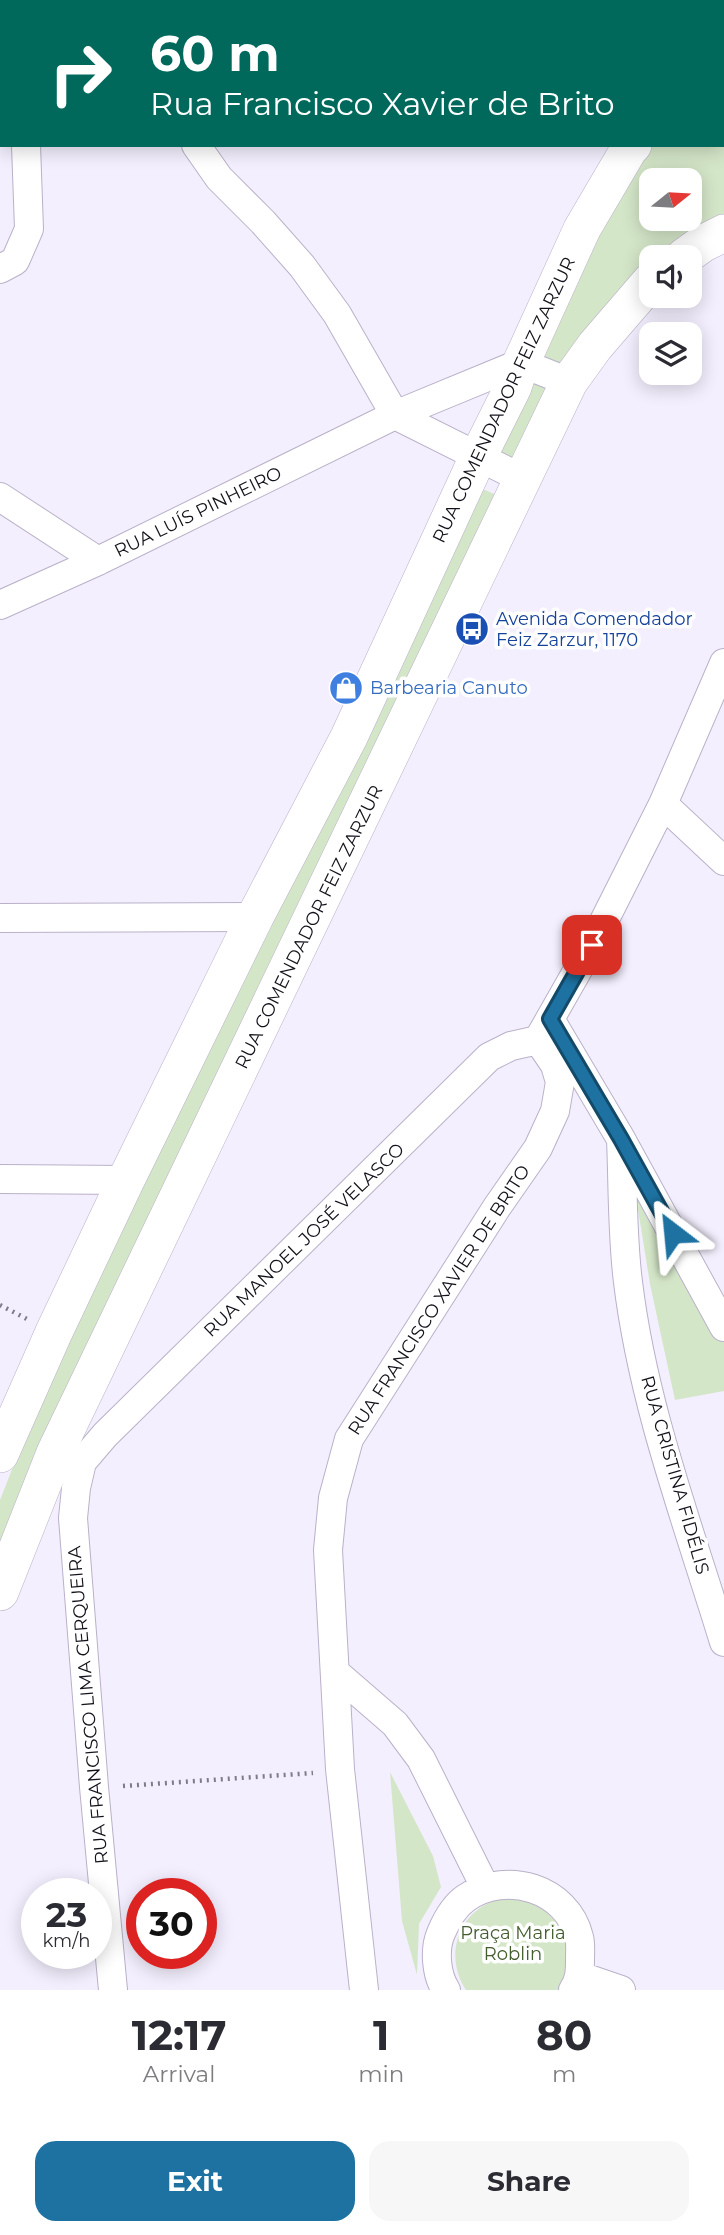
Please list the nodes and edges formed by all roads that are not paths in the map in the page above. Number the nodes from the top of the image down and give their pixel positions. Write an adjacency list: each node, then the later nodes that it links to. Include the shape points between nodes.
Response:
1 (26, 147): 6 (street, via 29,229 15,261)
2 (197, 147): 10 (street, via 219,178 302,266 337,314)
3 (631, 147): 8 (main road, RUA COMENDADOR FEIZ ZARZUR, via 582,229)
4 (724, 233): 5 (main road)
5 (701, 245)
6 (0, 269)
7 (639, 295): 9 (main road, RUA COMENDADOR FEIZ ZARZUR)
8 (521, 363): 9 (street); 10 (street, RUA LUÍS PINHEIRO); 11 (main road, RUA COMENDADOR FEIZ ZARZUR)
9 (569, 382): 12 (main road, RUA COMENDADOR FEIZ ZARZUR)
10 (395, 415): 11 (street); 14 (street, RUA LUÍS PINHEIRO)
11 (478, 457): 12 (street); 19 (main road, RUA COMENDADOR FEIZ ZARZUR, via 349,737)
12 (523, 479): 27 (main road, RUA COMENDADOR FEIZ ZARZUR)
13 (0, 497): 14 (street)
14 (98, 561): 15 (street, RUA LUÍS PINHEIRO)
15 (0, 605)
16 (724, 663): 17 (street)
17 (663, 804): 18 (street); 21 (street)
18 (724, 861)
19 (256, 917): 20 (street); 24 (main road, RUA COMENDADOR FEIZ ZARZUR)
20 (0, 918)
21 (544, 1029): 22 (street); 27 (street, RUA MANOEL JOSÉ VELASCO, via 489,1057 105,1435); 30 (street, RUA FRANCISCO XAVIER DE BRITO, via 560,1082 555,1111 538,1148 349,1439 333,1498 328,1549)
22 (621, 1139): 25 (street); 29 (street, RUA CRISTINA FIDÉLIS, via 628,1282 641,1356 657,1425)
23 (0, 1179): 24 (street)
24 (127, 1180): 26 (main road, RUA COMENDADOR FEIZ ZARZUR)
25 (724, 1327)
26 (0, 1454)
27 (69, 1458): 28 (main road, RUA COMENDADOR FEIZ ZARZUR); 34 (street, RUA FRANCISCO LIMA CERQUEIRA, via 76,1488 73,1518)
28 (0, 1592)
29 (724, 1642)
30 (335, 1672): 31 (street, via 395,1724 421,1759); 35 (street, RUA FRANCISCO XAVIER DE BRITO, via 340,1769)
31 (485, 1888): 32 (street, via 509,1883 533,1887 554,1899 570,1916 580,1938); 33 (street, via 465,1898 439,1937 437,1961)
32 (577, 1983): 36 (street)
33 (443, 1988)
34 (113, 1990)
35 (364, 1990)
36 (621, 1990)

